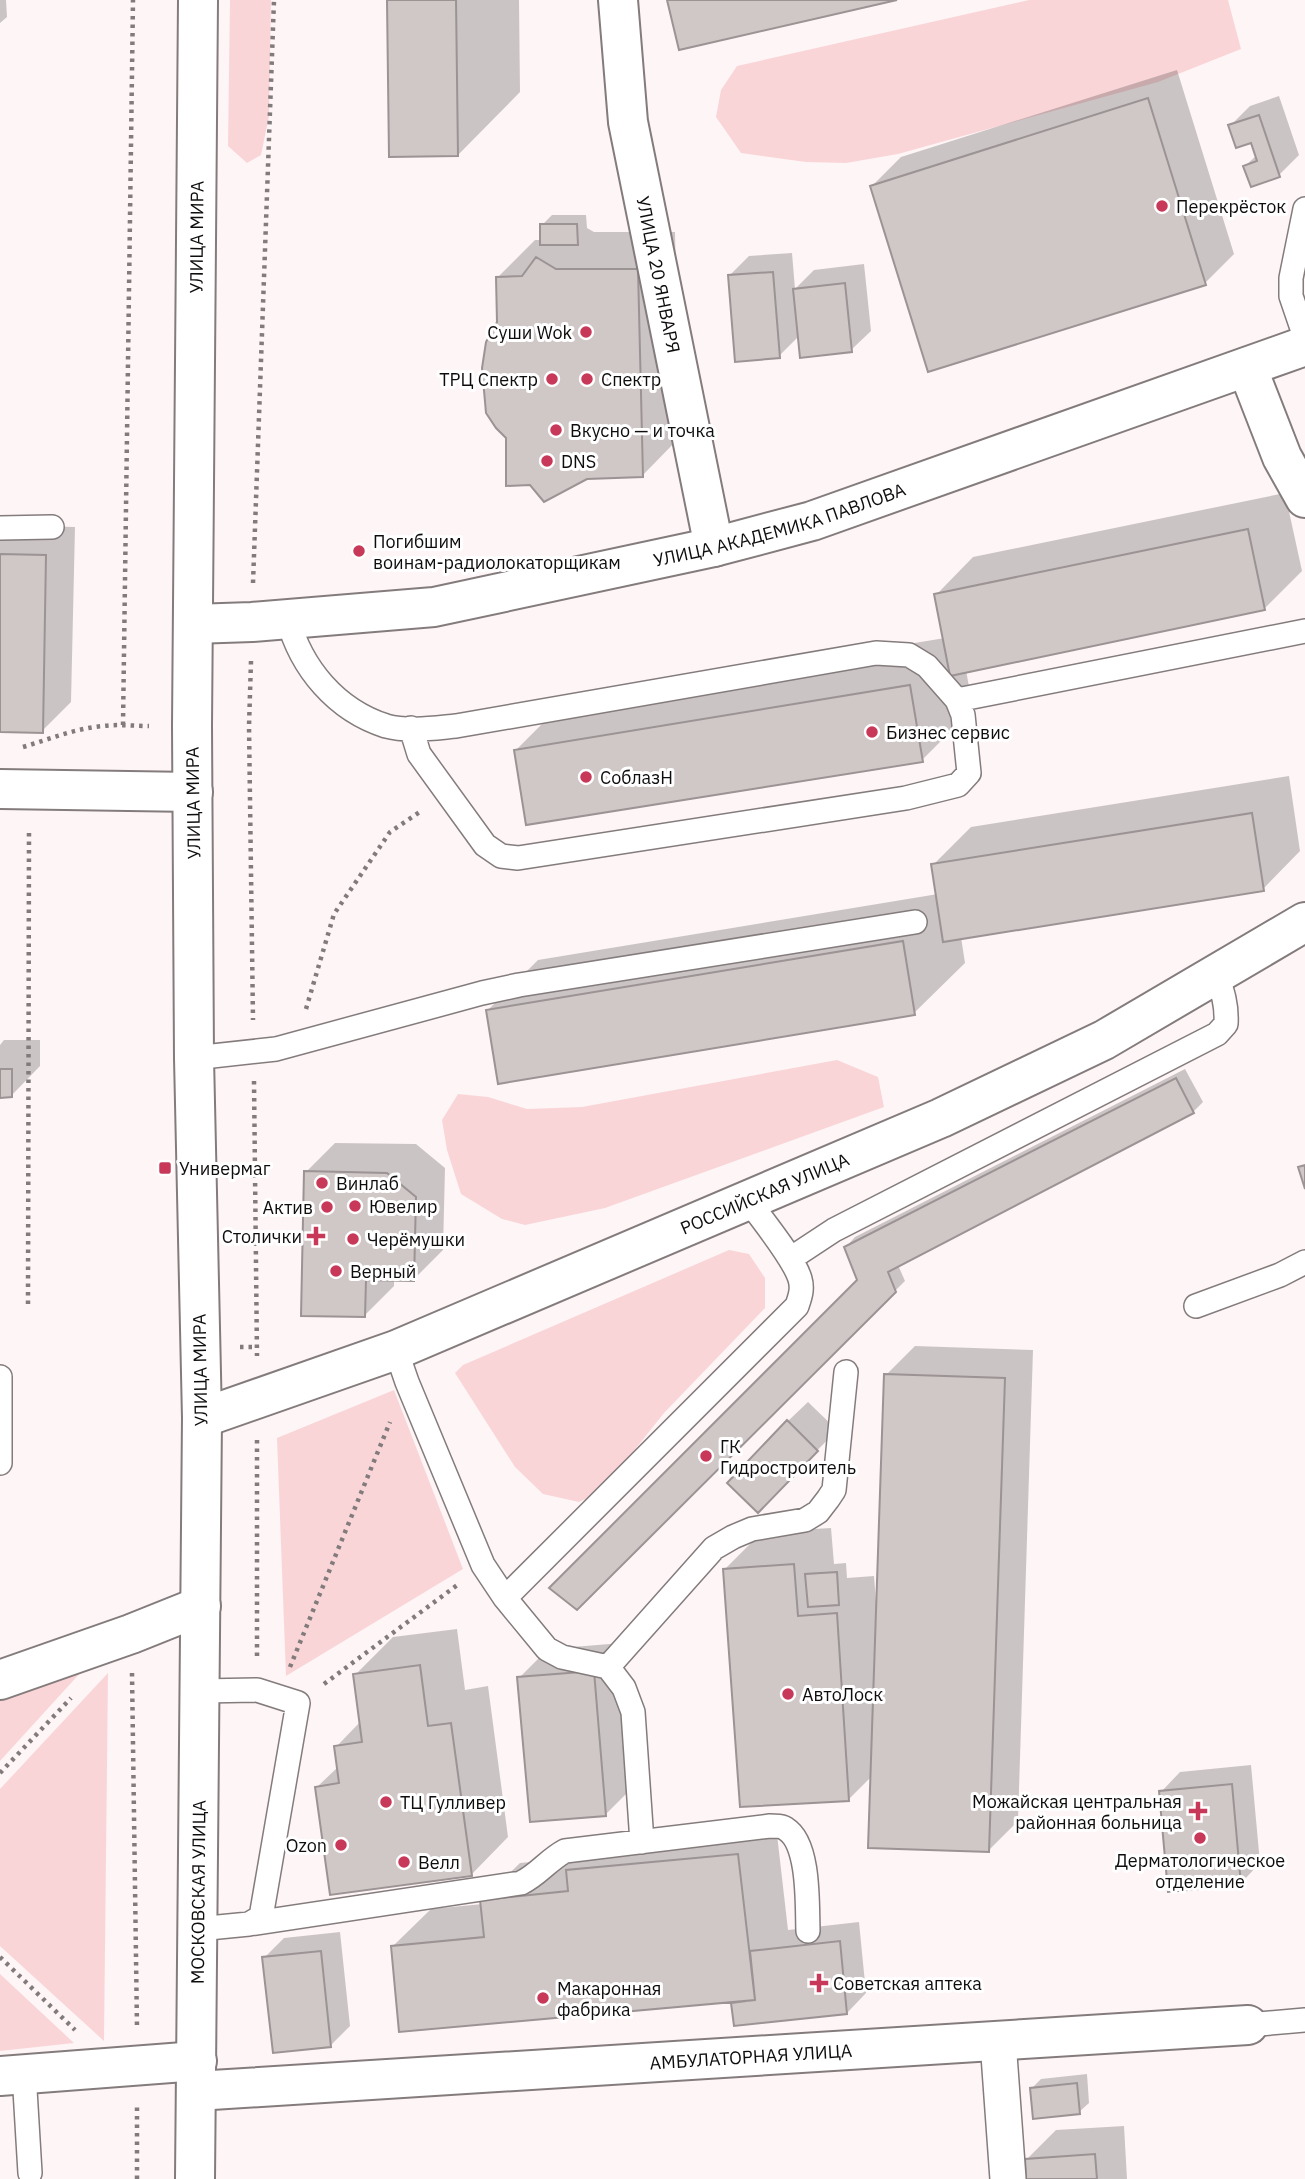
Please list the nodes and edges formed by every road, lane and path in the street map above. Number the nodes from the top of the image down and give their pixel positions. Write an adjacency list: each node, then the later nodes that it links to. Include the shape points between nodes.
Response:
1 (133, 0): 19 (path)
2 (198, 0): 15 (street, УЛИЦА МИРА)
3 (274, 0): 13 (path)
4 (618, 0): 12 (street, УЛИЦА 20 ЯНВАРЯ, via 628,122)
5 (1305, 209): 6 (lane, via 1291,296)
6 (1305, 337)
7 (1305, 346): 8 (street, УЛИЦА АКАДЕМИКА ПАВЛОВА)
8 (1247, 367): 9 (street, via 1282,457); 12 (street, УЛИЦА АКАДЕМИКА ПАВЛОВА, via 812,521)
9 (1305, 498)
10 (52, 527): 11 (lane)
11 (0, 528)
12 (714, 547): 14 (street, УЛИЦА АКАДЕМИКА ПАВЛОВА, via 434,607)
13 (253, 592)
14 (288, 619): 15 (street, УЛИЦА АКАДЕМИКА ПАВЛОВА); 21 (lane, via 301,657 330,692 359,714 387,726)
15 (193, 624): 24 (street, УЛИЦА МИРА)
16 (1305, 631): 18 (lane)
17 (251, 657): 30 (path)
18 (957, 700): 21 (lane, via 927,666 909,655 876,653 456,726); 25 (lane, via 969,773 958,785 906,798 518,858 501,856 485,845)
19 (123, 726): 20 (path); 22 (path, via 60,734)
20 (149, 726)
21 (411, 729): 25 (lane, via 419,754)
22 (22, 748)
23 (14, 789): 24 (street); 35 (path)
24 (193, 792): 31 (street, УЛИЦА МИРА)
25 (448, 793): 29 (path, via 390,832 334,914)
26 (915, 922): 29 (lane, via 519,985)
27 (1305, 922): 28 (street, РОССИЙСКАЯ УЛИЦА)
28 (1216, 974): 32 (street, РОССИЙСКАЯ УЛИЦА, via 1104,1040 941,1118); 33 (lane, via 1227,1011 1226,1024 1217,1034 842,1226)
29 (296, 1044): 30 (lane)
30 (253, 1053): 31 (lane); 37 (path)
31 (194, 1058): 41 (street, УЛИЦА МИРА)
32 (748, 1200): 33 (lane); 38 (street, РОССИЙСКАЯ УЛИЦА)
33 (790, 1259): 45 (lane, via 801,1280 797,1306)
34 (1305, 1262): 36 (lane)
35 (28, 1304)
36 (1196, 1306)
37 (257, 1359)
38 (402, 1366): 41 (street, РОССИЙСКАЯ УЛИЦА); 44 (lane); 52 (path)
39 (846, 1373): 48 (lane, via 834,1490 818,1512 805,1520 752,1529 714,1548)
40 (0, 1377): 43 (lane)
41 (202, 1418): 46 (street, УЛИЦА МИРА)
42 (257, 1432): 52 (path)
43 (0, 1463)
44 (483, 1565): 45 (lane); 52 (path)
45 (505, 1598): 48 (lane, via 547,1649)
46 (201, 1606): 47 (street); 50 (street, МОСКОВСКАЯ УЛИЦА)
47 (131, 1634): 49 (street); 62 (path)
48 (608, 1667): 54 (lane, via 624,1688 633,1712)
49 (0, 1680)
50 (201, 1691): 52 (lane); 56 (street, МОСКОВСКАЯ УЛИЦА)
51 (75, 1694): 53 (path)
52 (278, 1697): 55 (lane, via 261,1917)
53 (0, 1773)
54 (642, 1842): 55 (lane, via 565,1851 521,1883); 57 (lane, via 770,1826 786,1828 798,1842 804,1862)
55 (249, 1924): 56 (lane)
56 (198, 1928): 64 (street, МОСКОВСКАЯ УЛИЦА)
57 (808, 1931)
58 (0, 1957): 62 (path)
59 (1305, 2020): 60 (lane, АМБУЛАТОРНАЯ УЛИЦА)
60 (1248, 2025): 61 (street, АМБУЛАТОРНАЯ УЛИЦА)
61 (998, 2040): 64 (street, АМБУЛАТОРНАЯ УЛИЦА); 68 (street)
62 (125, 2066): 63 (street, АМБУЛАТОРНАЯ УЛИЦА); 64 (street, АМБУЛАТОРНАЯ УЛИЦА); 66 (path)
63 (12, 2074): 65 (lane)
64 (197, 2076): 67 (street, МОСКОВСКАЯ УЛИЦА)
65 (30, 2173)
66 (137, 2179)
67 (195, 2179)
68 (1008, 2179)

